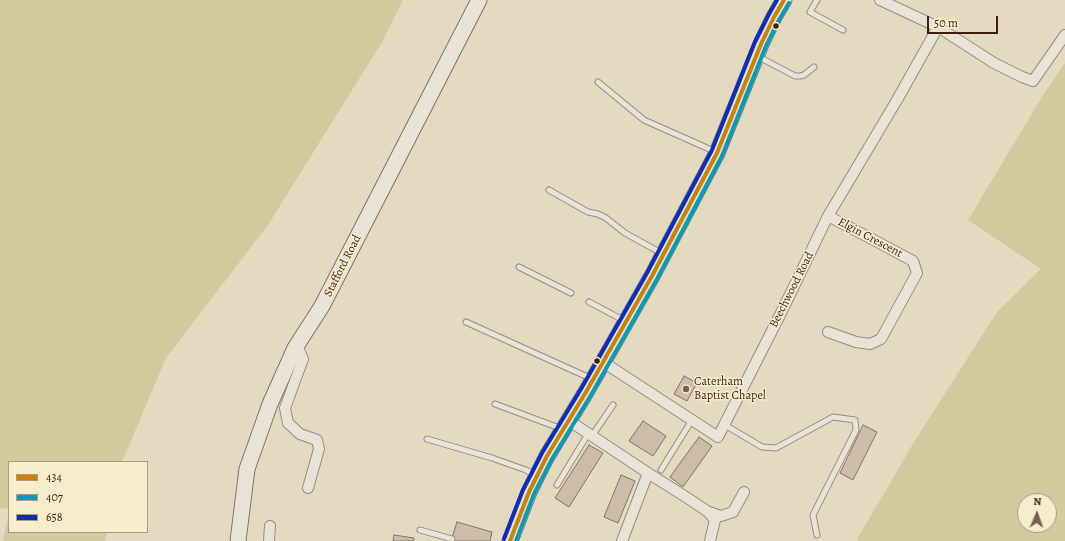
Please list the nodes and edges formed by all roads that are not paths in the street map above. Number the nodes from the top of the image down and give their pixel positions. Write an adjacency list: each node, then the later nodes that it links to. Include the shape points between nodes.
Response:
1 (479, 0): 21 (main road, Stafford Road, via 322,306)
2 (784, 0): 8 (main road)
3 (817, 0): 6 (lane, via 810,12)
4 (880, 0): 5 (street)
5 (938, 27): 7 (street, via 994,63 1033,81); 13 (street, Beechwood Road, via 898,100)
6 (843, 30)
7 (1065, 35)
8 (756, 55): 9 (lane, via 795,76 804,75); 11 (main road)
9 (814, 67)
10 (598, 82): 11 (lane, via 644,120)
11 (717, 153): 14 (main road)
12 (550, 190): 14 (lane, via 588,212 606,218 625,233)
13 (828, 216): 20 (street, Elgin Crescent, via 913,261 916,273 881,339 870,344); 28 (street, Beechwood Road)
14 (664, 254): 19 (main road)
15 (519, 267): 16 (lane)
16 (571, 293)
17 (589, 302): 19 (lane)
18 (466, 322): 23 (lane)
19 (626, 322): 22 (main road)
20 (828, 332)
21 (295, 348): 35 (street, via 303,359 285,408 288,423 300,434 316,440 319,449); 42 (main road, Stafford Road, via 270,404 247,469)
22 (603, 362): 23 (main road); 26 (street, Beechwood Road)
23 (593, 379): 27 (main road)
24 (495, 404): 27 (lane)
25 (613, 405): 29 (lane)
26 (692, 420): 28 (street, Beechwood Road, via 718,437); 31 (lane)
27 (566, 425): 29 (street); 33 (main road)
28 (725, 425): 40 (lane, via 762,447 776,448 833,418 855,420 856,430 813,515)
29 (590, 435): 32 (street); 34 (lane)
30 (427, 440): 33 (lane, via 492,458)
31 (661, 470)
32 (648, 473): 37 (street); 45 (street)
33 (537, 476): 44 (main road)
34 (557, 485)
35 (308, 488)
36 (744, 492): 37 (street, via 733,512 721,516)
37 (707, 512): 46 (street, via 715,520)
38 (270, 526): 43 (street)
39 (420, 530): 41 (lane)
40 (818, 535)
41 (452, 539)
42 (238, 541)
43 (270, 541)
44 (510, 541)
45 (622, 541)
46 (710, 541)

